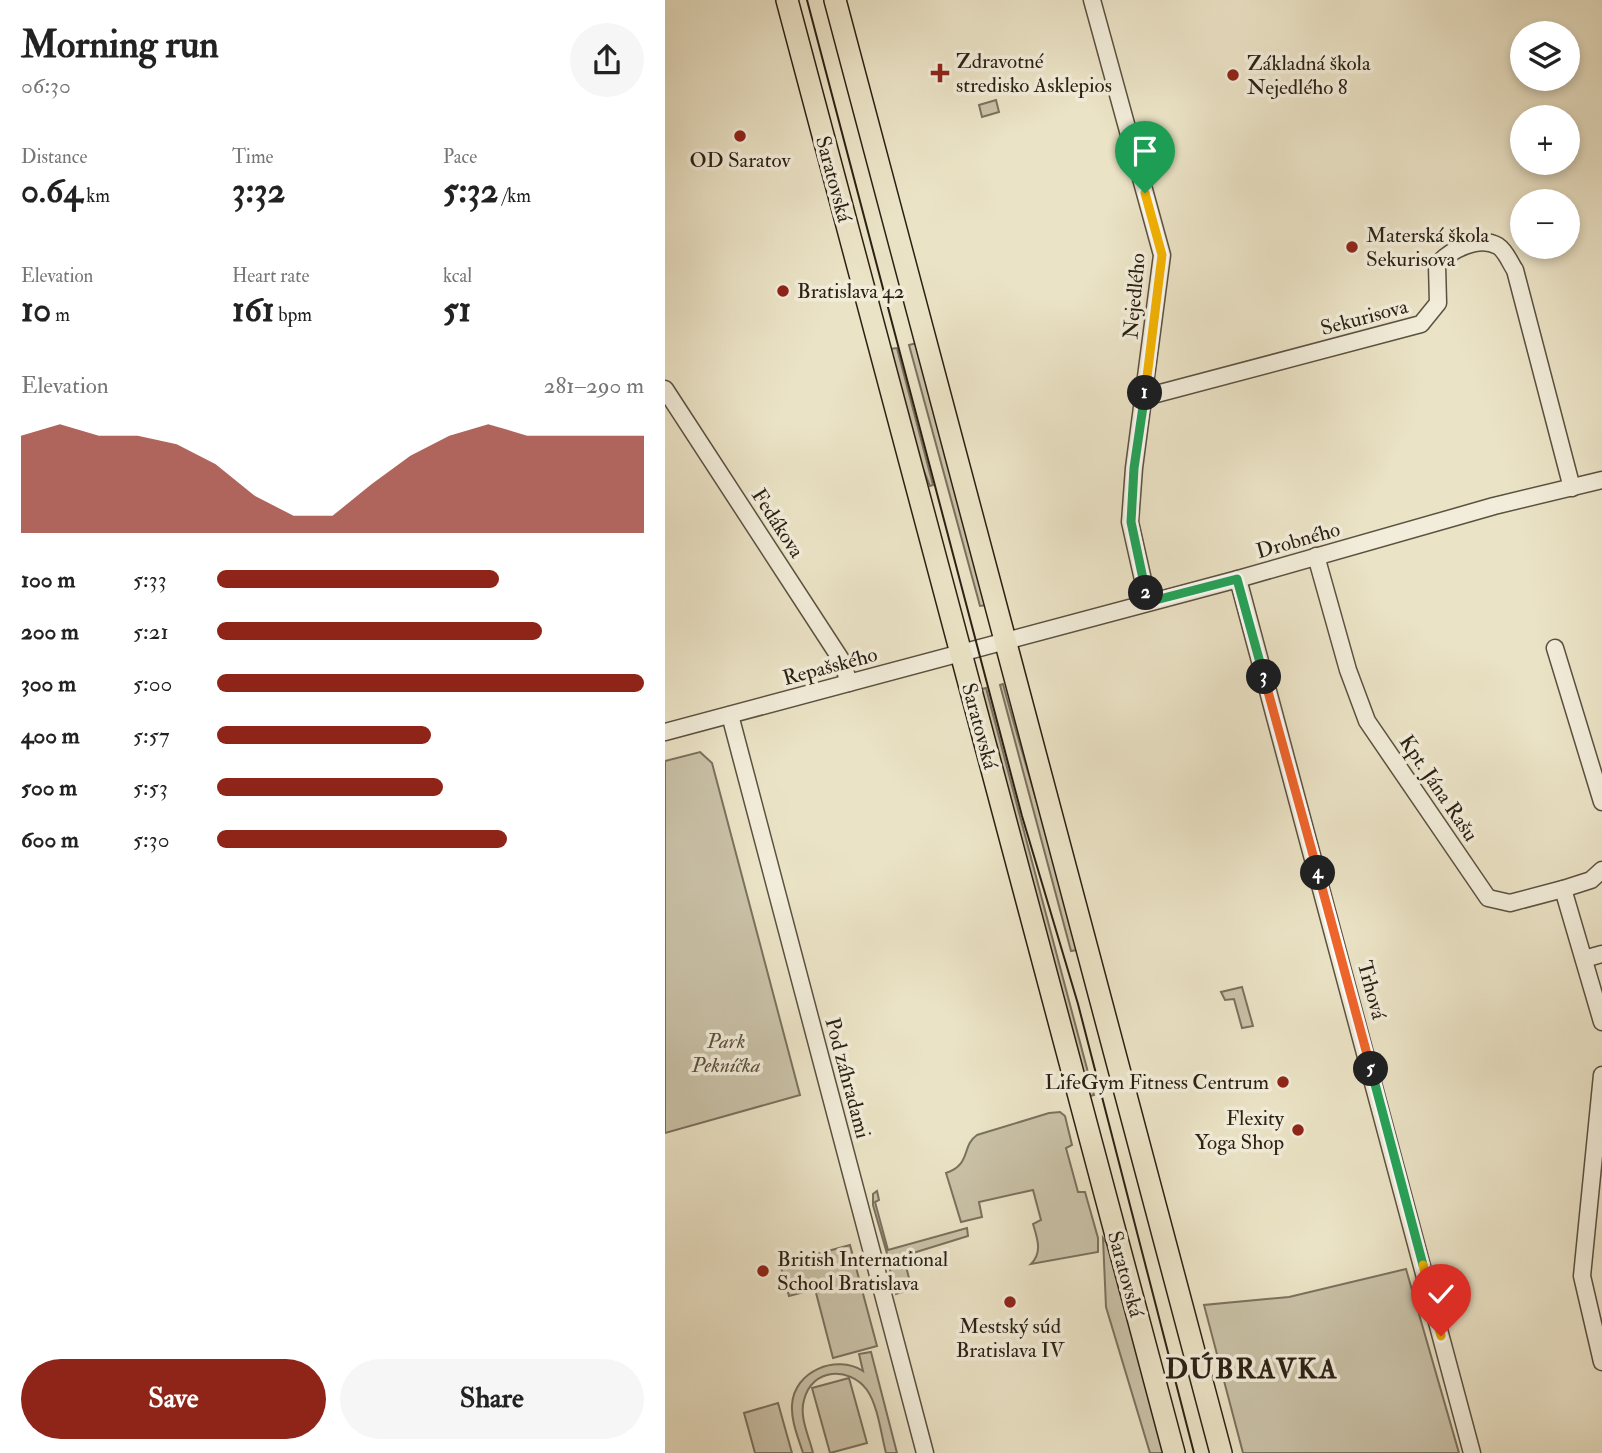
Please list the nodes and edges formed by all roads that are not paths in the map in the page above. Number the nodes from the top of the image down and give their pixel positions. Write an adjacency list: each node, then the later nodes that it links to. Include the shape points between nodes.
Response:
1 (787, 0): 13 (main road, Saratovská)
2 (835, 0): 11 (main road)
3 (1092, 0): 5 (street, Nejedlého, via 1162,255)
4 (665, 389): 14 (street, Fedákova, via 842,661)
5 (1145, 397): 7 (street, Sekurisova, via 1422,324 1438,303 1437,265 1447,253 1483,241 1501,247 1515,270); 10 (street, Nejedlého, via 1131,522)
6 (1602, 480): 7 (street, Drobného)
7 (1572, 488): 8 (street, Drobného)
8 (1316, 556): 9 (street, Drobného); 19 (street, Kpt. Jána Rašu, via 1367,721 1488,898 1510,903)
9 (1237, 579): 10 (street, Drobného); 29 (street, Trhová)
10 (1148, 602): 11 (street, Drobného)
11 (1006, 641): 13 (street, Repašského); 28 (main road)
12 (1555, 648): 17 (street)
13 (961, 653): 14 (street, Repašského); 27 (main road, Saratovská)
14 (849, 683): 15 (street, Repašského)
15 (730, 715): 16 (street, Repašského); 26 (street, Pod záhradami)
16 (665, 732)
17 (1602, 802)
18 (1602, 870): 19 (street, Kpt. Jána Rašu, via 1591,880)
19 (1563, 889): 21 (street)
20 (1602, 954): 21 (street)
21 (1584, 959): 22 (street)
22 (1602, 1022)
23 (1602, 1075): 24 (street, via 1582,1276)
24 (1598, 1326): 25 (street)
25 (1602, 1362)
26 (925, 1453)
27 (1174, 1453)
28 (1221, 1453)
29 (1472, 1453)

